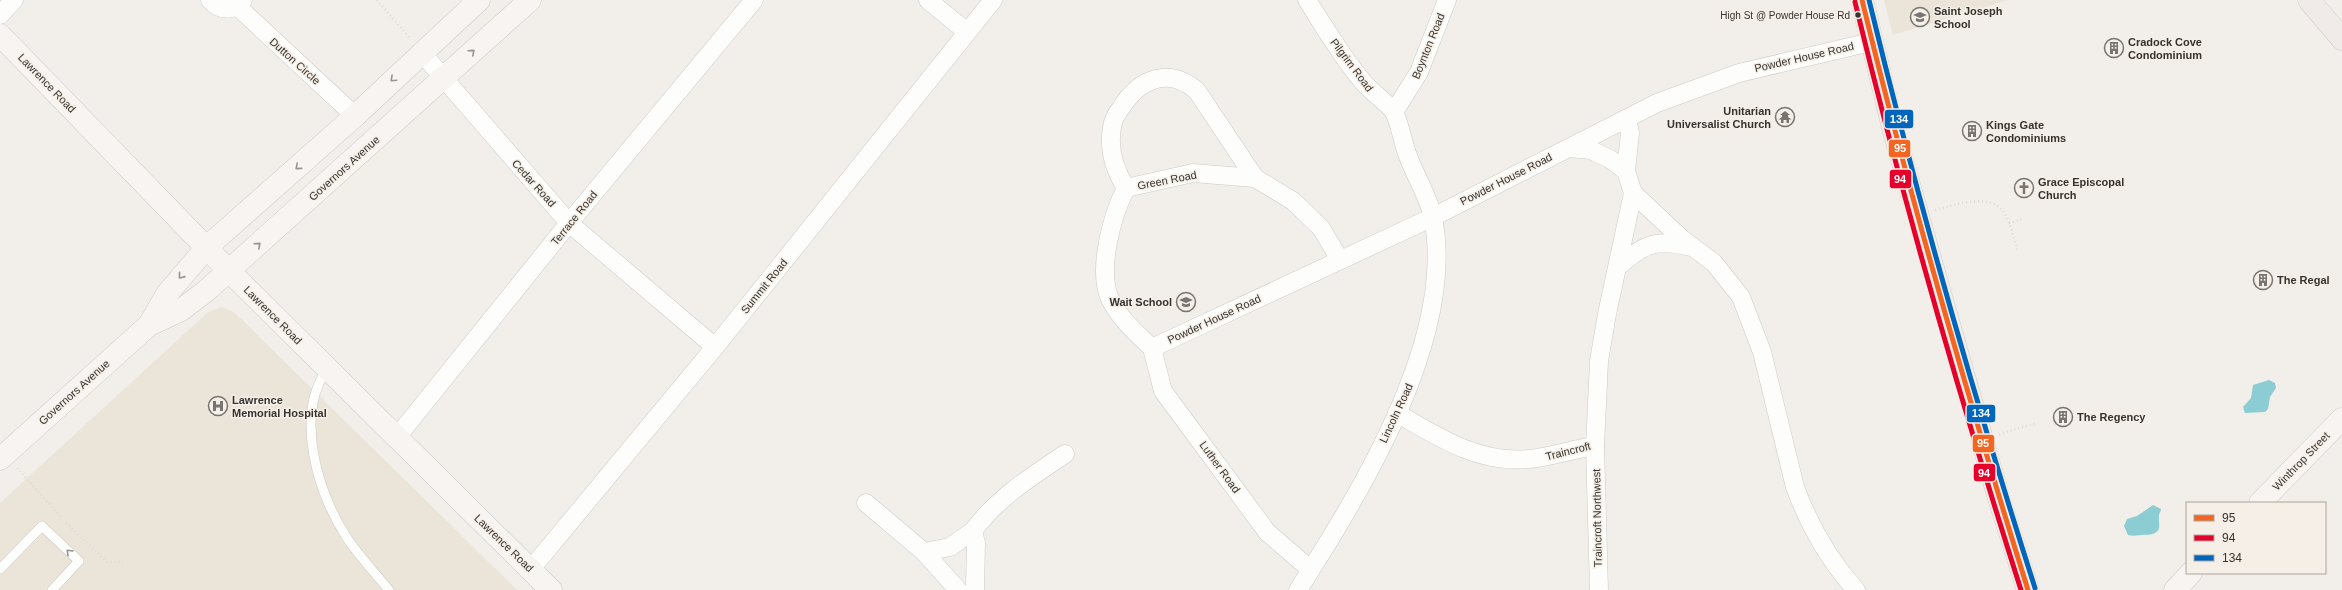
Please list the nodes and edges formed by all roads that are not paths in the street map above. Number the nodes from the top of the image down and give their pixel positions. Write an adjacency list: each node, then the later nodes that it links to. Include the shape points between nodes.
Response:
1 (14, 0): 13 (street)
2 (210, 0): 12 (street, Dutton Circle, via 215,6 222,8)
3 (479, 0): 18 (street, Governors Avenue)
4 (530, 0): 19 (street, Governors Avenue, one-way to 4)
5 (754, 0): 29 (street, Terrace Road)
6 (928, 0): 14 (street)
7 (993, 0): 14 (street, Summit Road)
8 (1307, 0): 20 (street, Pilgrim Road, via 1351,67 1374,94)
9 (1447, 0): 20 (street, Boynton Road, via 1419,72)
10 (1862, 0): 17 (main road)
11 (2309, 0): 16 (main road)
12 (240, 3): 21 (street, Dutton Circle)
13 (0, 15)
14 (967, 32): 36 (street, Summit Road)
15 (0, 35): 30 (street, Lawrence Road)
16 (2342, 39)
17 (1871, 42): 22 (street, Powder House Road, via 1724,78 1657,103); 61 (main road, via 1998,495)
18 (422, 53): 19 (street, Cedar Road); 21 (street, Governors Avenue, one-way to 21)
19 (443, 78): 29 (street, Cedar Road); 34 (street, Governors Avenue, one-way to 19)
20 (1394, 112): 28 (street, via 1408,157)
21 (355, 116): 30 (street, Governors Avenue, one-way to 30)
22 (1627, 119): 23 (street, Powder House Road); 24 (street, Traincroft, via 1630,134)
23 (1570, 148): 24 (street, via 1602,154); 28 (street, Powder House Road)
24 (1626, 171): 27 (street, Traincroft)
25 (1255, 178): 26 (street, Green Road, via 1193,173); 26 (street, via 1197,91 1189,83 1164,78 1152,79 1134,90 1112,126 1112,160); 32 (street, Green Road, via 1293,201 1321,228)
26 (1126, 188): 37 (street, via 1116,207 1105,266 1108,291 1110,300 1127,324)
27 (1633, 193): 31 (street, Traincroft); 33 (street, Traincroft)
28 (1433, 217): 32 (street, Powder House Road); 39 (street, Lincoln Road, via 1437,264 1429,322 1412,379)
29 (569, 223): 36 (street, Cedar Road); 41 (street, Terrace Road)
30 (207, 247): 34 (street, Lawrence Road); 35 (street, Governors Avenue, one-way to 35, via 167,294)
31 (1693, 248): 33 (street, Traincroft, via 1667,242 1649,245 1632,254); 60 (street, Traincroft, via 1724,273 1746,307 1762,352 1795,487 1829,557)
32 (1340, 260): 37 (street, Powder House Road)
33 (1618, 267): 42 (street, Traincroft, via 1599,361)
34 (229, 271): 35 (street, Governors Avenue, via 181,310); 38 (street, Lawrence Road)
35 (149, 325): 44 (street, Governors Avenue)
36 (715, 347): 50 (street, Summit Road)
37 (1152, 348): 51 (street, Luther Road, via 1162,391 1266,532)
38 (327, 369): 41 (street, Lawrence Road); 54 (lane, via 316,388 312,413 314,453 322,486 347,537)
39 (1397, 413): 42 (street, Traincroft, via 1445,441 1474,453 1499,459 1534,459); 51 (street, Lincoln Road, via 1351,504)
40 (2342, 419): 45 (street, Winthrop Street)
41 (396, 437): 50 (street, Lawrence Road)
42 (1595, 446): 59 (street, Traincroft Northwest)
43 (1065, 454): 47 (street, via 1027,478 981,520)
44 (0, 459)
45 (2261, 502)
46 (866, 503): 48 (street)
47 (973, 531): 48 (street, via 950,547); 57 (street, via 976,543)
48 (924, 552): 56 (street)
49 (0, 569): 53 (lane, one-way to 49, via 79,561 42,526)
50 (531, 569): 55 (street, Lawrence Road)
51 (1311, 570): 58 (street, Lincoln Road)
52 (2190, 574): 62 (street)
53 (52, 590)
54 (389, 590)
55 (552, 590)
56 (958, 590)
57 (975, 590)
58 (1298, 590)
59 (1599, 590)
60 (1856, 590)
61 (2028, 590)
62 (2175, 590)

